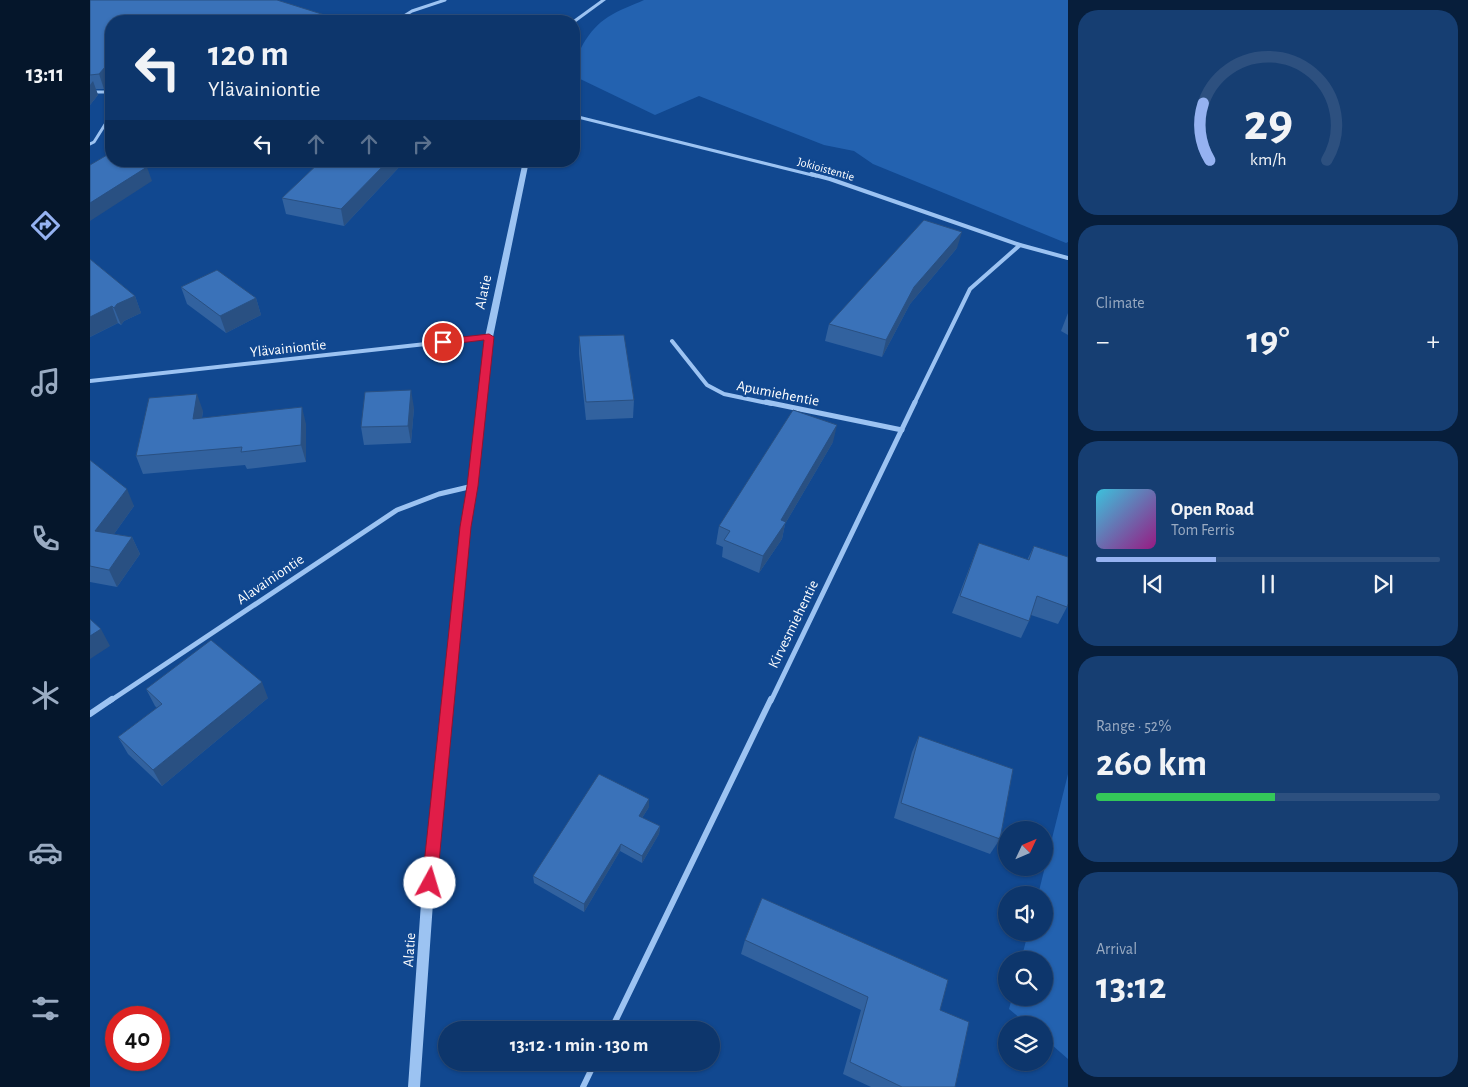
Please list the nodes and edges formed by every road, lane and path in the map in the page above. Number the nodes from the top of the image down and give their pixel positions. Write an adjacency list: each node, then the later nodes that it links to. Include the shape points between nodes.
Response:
1 (445, 0): 3 (street)
2 (604, 0): 4 (street)
3 (406, 15)
4 (580, 17)
5 (90, 92): 6 (street)
6 (105, 92)
7 (580, 117): 11 (street, Jokioistentie, via 830,179)
8 (105, 125): 9 (street)
9 (90, 144)
10 (525, 167): 13 (street, Alatie)
11 (1020, 245): 12 (street, Jokioistentie); 16 (street, Kirvesmiehentie, via 970,289)
12 (1068, 258)
13 (489, 337): 15 (street, Ylävainiontie); 17 (street, Alatie)
14 (672, 341): 16 (street, Apumiehentie, via 707,385 724,394)
15 (90, 381)
16 (902, 430): 19 (street, Kirvesmiehentie)
17 (473, 486): 18 (street, Alavainiontie, via 439,494 397,510); 21 (street, Alatie, via 466,527 428,903)
18 (90, 714)
19 (614, 1021)
20 (591, 1071): 22 (street)
21 (414, 1087)
22 (583, 1087)

